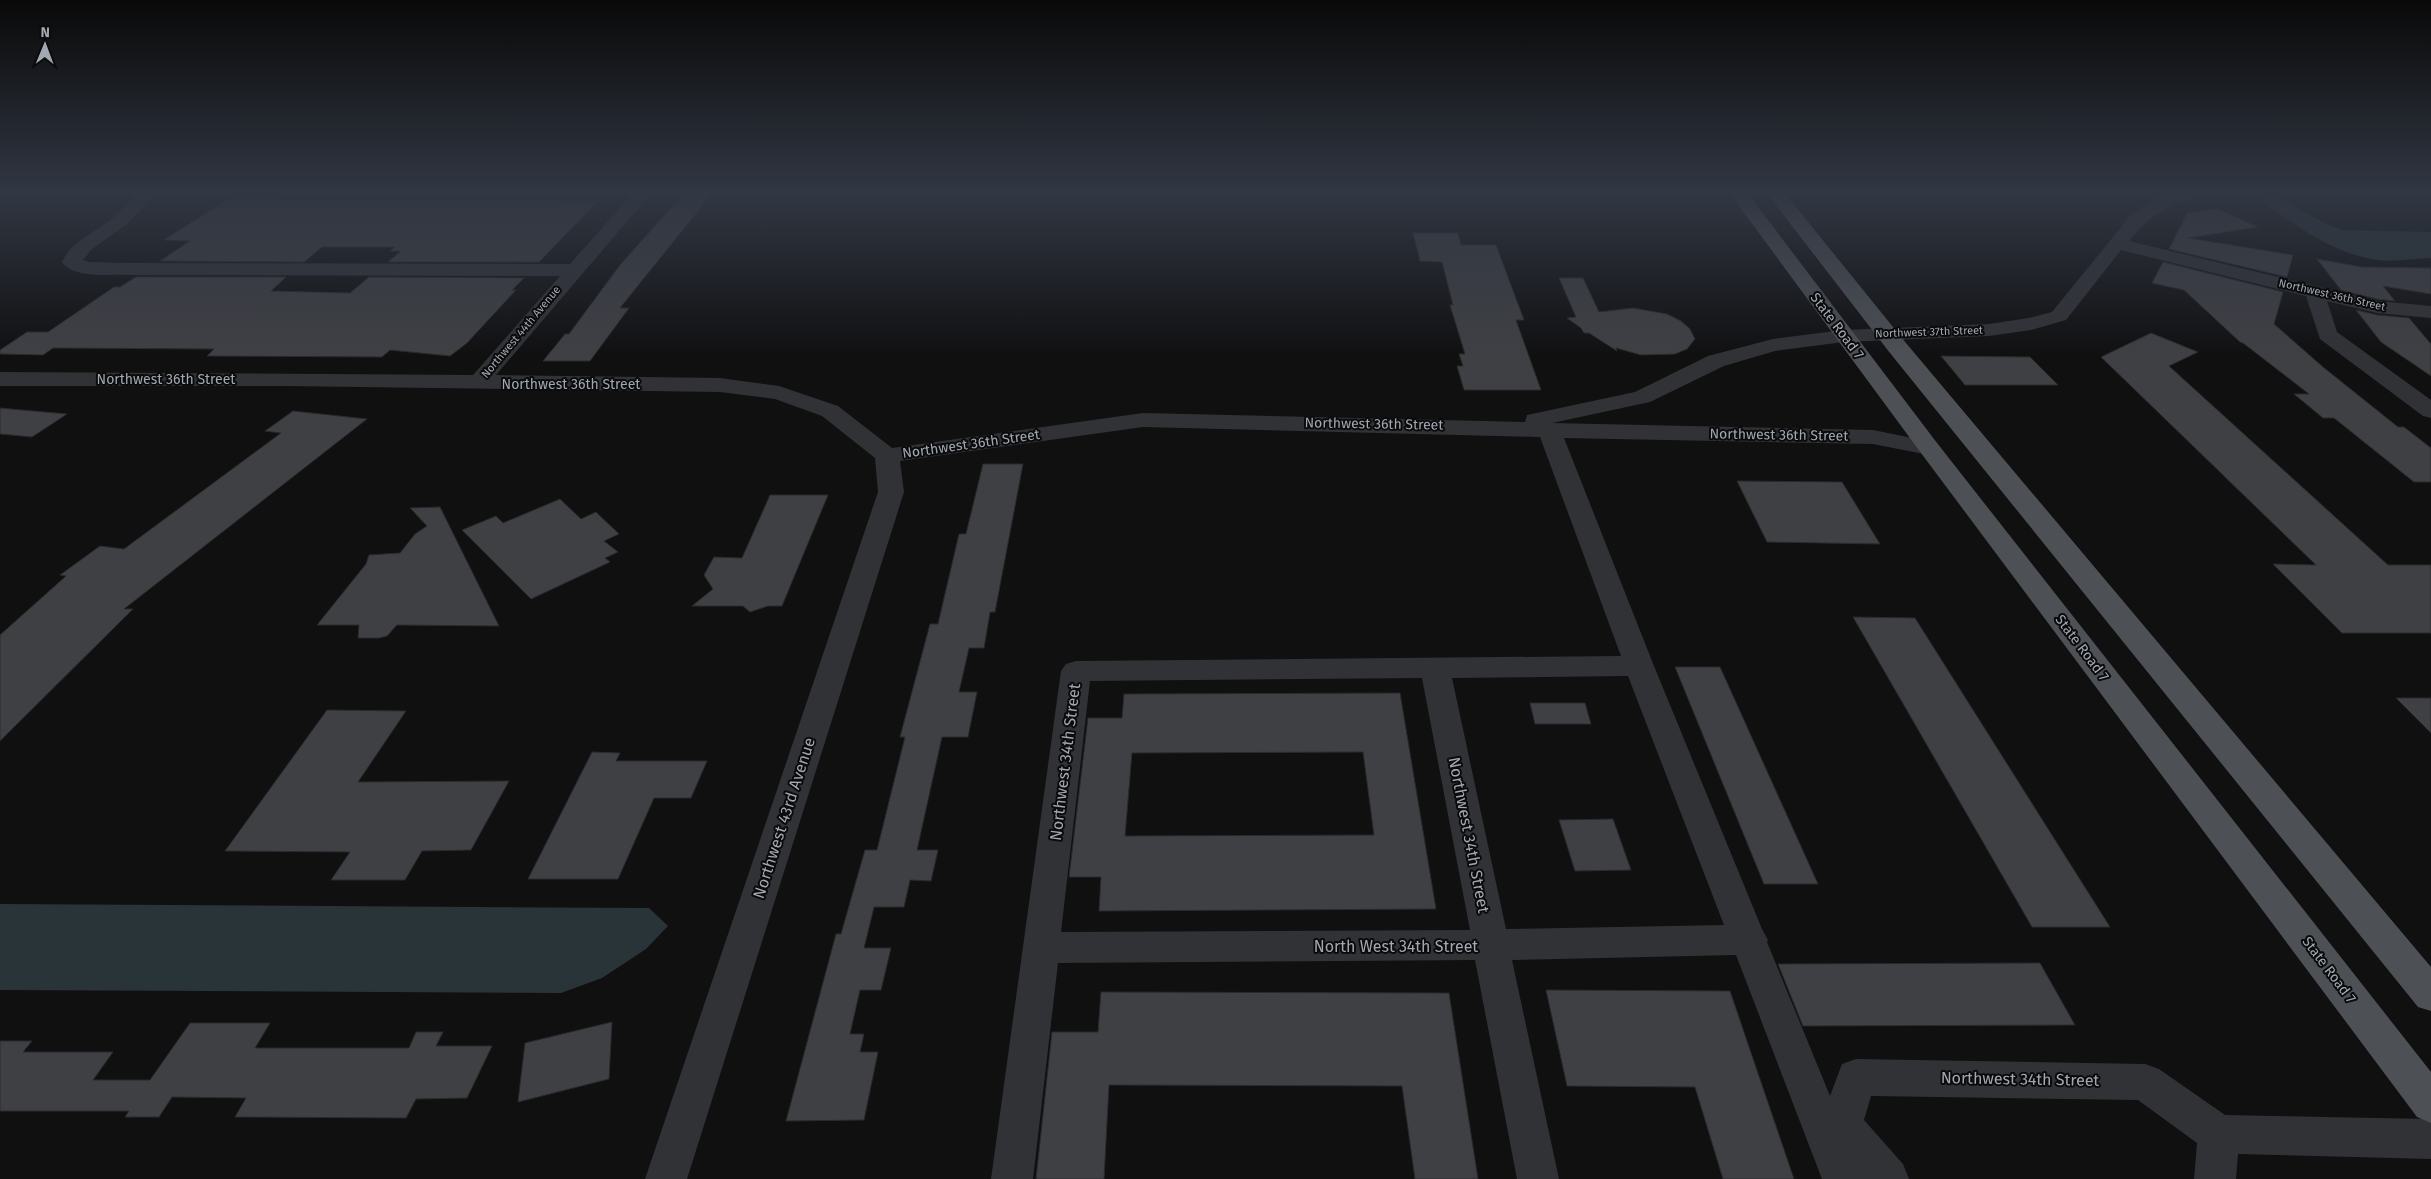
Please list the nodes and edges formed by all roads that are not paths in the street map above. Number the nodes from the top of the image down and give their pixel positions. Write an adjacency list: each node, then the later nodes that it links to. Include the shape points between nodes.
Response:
1 (97, 246): 8 (street, via 74,256 72,262 86,268)
2 (108, 246): 8 (street, via 115,256)
3 (595, 246): 9 (street, Northwest 44th Avenue)
4 (1778, 246): 13 (main road, State Road 7)
5 (1817, 246): 12 (main road)
6 (2116, 246): 12 (street, Northwest 37th Street, via 2059,316 1989,330)
7 (2126, 246): 10 (street, Northwest 36th Street)
8 (111, 268): 9 (street)
9 (573, 270): 15 (street, Northwest 44th Avenue)
10 (2315, 292): 11 (street, Northwest 36th Street, via 2378,307); 16 (street, via 2327,335)
11 (2431, 312)
12 (1887, 334): 13 (street, Northwest 37th Street); 26 (main road)
13 (1844, 336): 17 (street, Northwest 37th Street, via 1804,339 1744,352 1716,361 1642,397); 19 (main road, State Road 7)
14 (0, 379): 15 (street, Northwest 36th Street)
15 (478, 383): 20 (street, Northwest 36th Street, via 720,385 780,393 830,411)
16 (2431, 411)
17 (1497, 427): 18 (street, Northwest 36th Street); 20 (street, Northwest 36th Street, via 1143,420)
18 (1549, 430): 19 (street, Northwest 36th Street, via 1873,437); 21 (street)
19 (1928, 448): 27 (main road, State Road 7)
20 (887, 456): 31 (street, Northwest 43rd Avenue, via 891,492)
21 (1639, 666): 22 (street, Northwest 34th Street); 23 (street)
22 (1435, 668): 24 (street, Northwest 34th Street); 25 (street, Northwest 34th Street, via 1076,671)
23 (1750, 940): 24 (street, North West 34th Street); 28 (street)
24 (1491, 945): 25 (street, North West 34th Street); 33 (street, Northwest 34th Street)
25 (1041, 948): 32 (street, Northwest 34th Street)
26 (2431, 995)
27 (2431, 1104)
28 (1832, 1126): 29 (street, Northwest 34th Street, via 1856,1077 2083,1080 2144,1082); 34 (street); 35 (street)
29 (2218, 1134): 30 (street); 36 (street)
30 (2431, 1139)
31 (666, 1179)
32 (1012, 1179)
33 (1538, 1179)
34 (1843, 1179)
35 (1888, 1179)
36 (2215, 1179)

